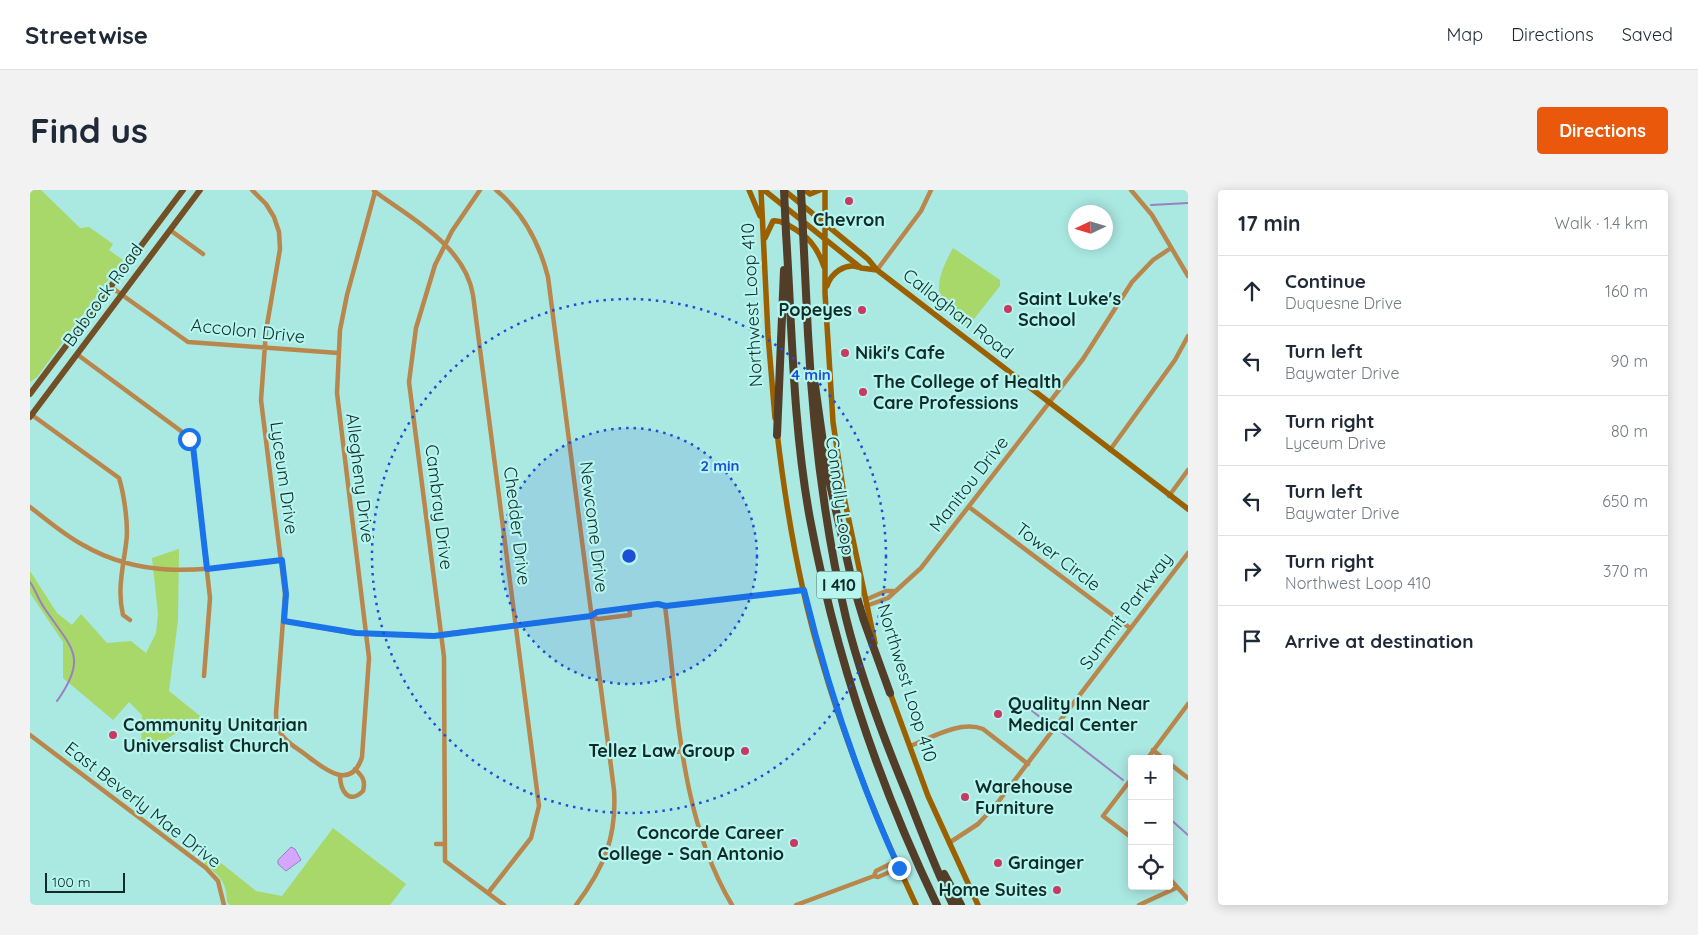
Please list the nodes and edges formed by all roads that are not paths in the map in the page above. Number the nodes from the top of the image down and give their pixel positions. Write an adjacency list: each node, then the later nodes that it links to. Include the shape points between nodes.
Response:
1 (184, 190): 28 (main road, Babcock Road)
2 (200, 190): 17 (main road, Babcock Road)
3 (252, 190): 33 (street, Lyceum Drive, via 270,209 280,241)
4 (480, 190): 21 (street, Cambray Drive)
5 (496, 190): 56 (street, Newcome Drive, via 515,208 533,233 548,277)
6 (749, 190): 15 (main road)
7 (763, 190): 15 (main road, Northwest Loop 410); 19 (main road)
8 (784, 190): 16 (main road, Callaghan Road); 18 (highway, Connally Loop / I 410, bridge)
9 (803, 190): 10 (main road, via 810,194); 31 (highway, Connally Loop / I 410, bridge)
10 (820, 190)
11 (826, 190): 16 (main road, Northwest Loop 410)
12 (931, 190): 25 (street, via 921,211)
13 (1131, 190): 22 (street, via 1152,215)
14 (374, 191): 21 (street, Chedder Drive); 34 (street, Allegheny Drive, via 347,295)
15 (763, 225): 20 (main road, Northwest Loop 410)
16 (826, 225): 19 (main road, Northwest Loop 410); 25 (main road, Callaghan Road)
17 (170, 230): 23 (street); 30 (main road, Babcock Road)
18 (786, 233): 40 (highway); 98 (highway, Connally Loop / I 410, via 799,421 810,518 854,693 883,782)
19 (826, 240): 24 (main road); 26 (main road, Northwest Loop 410)
20 (763, 243): 26 (main road, via 770,224 780,221 814,242); 40 (main road, Northwest Loop 410)
21 (444, 245): 60 (street, Chedder Drive, via 464,268 472,288); 63 (street, Cambray Drive, via 421,307 409,382)
22 (1171, 248): 27 (street); 38 (street, Manitou Drive, via 1153,260 1132,282 1097,339)
23 (203, 254)
24 (861, 268): 25 (main road, Callaghan Road); 29 (main road, Callaghan Road, via 848,266 837,272 828,282)
25 (877, 270): 38 (main road, Callaghan Road)
26 (826, 271): 29 (main road, Northwest Loop 410)
27 (1188, 276)
28 (111, 287): 30 (street, Accolon Drive); 36 (main road, Babcock Road)
29 (825, 293): 52 (main road, Northwest Loop 410, via 836,446)
30 (122, 294): 33 (street, Accolon Drive, via 188,342); 35 (main road, Babcock Road)
31 (808, 334): 65 (highway, via 828,471 852,581); 80 (highway, Connally Loop / I 410, via 819,463 846,620 884,739)
32 (1188, 336): 41 (street, via 1175,360)
33 (265, 348): 34 (street, Accolon Drive); 48 (street, Lyceum Drive, via 262,406)
34 (338, 353): 62 (street, Allegheny Drive, via 338,409)
35 (78, 355): 37 (main road, Babcock Road); 50 (street, via 189,439 193,446)
36 (32, 392): 37 (main road)
37 (45, 398): 39 (main road, Babcock Road)
38 (1049, 404): 41 (main road, Callaghan Road); 45 (street, Manitou Drive)
39 (31, 415): 49 (street, via 119,478 127,538)
40 (777, 435): 51 (main road, Northwest Loop 410, via 787,507)
41 (1110, 450): 43 (main road, Callaghan Road)
42 (1188, 470): 43 (street)
43 (1169, 496): 46 (main road, Callaghan Road)
44 (30, 507): 49 (street, via 83,546)
45 (969, 507): 52 (street, Manitou Drive, via 915,575 888,598); 61 (street, Tower Circle)
46 (1188, 509)
47 (1188, 553): 61 (street, Summit Parkway)
48 (282, 560): 50 (street); 59 (street, Lyceum Drive, via 286,594)
49 (123, 563): 50 (street, via 169,571); 58 (street, via 120,600 123,615)
50 (207, 569): 64 (street, via 210,606)
51 (804, 590): 53 (street); 85 (main road, Northwest Loop 410, via 838,713)
52 (866, 603): 65 (main road, Northwest Loop 410)
53 (666, 606): 54 (street); 70 (street)
54 (629, 608): 55 (street); 57 (street, via 630,615)
55 (623, 609): 56 (street, via 597,612); 57 (street)
56 (591, 616): 57 (street, via 598,619); 60 (street); 94 (street, Newcome Drive, via 614,790 614,823 601,870)
57 (624, 616)
58 (130, 620)
59 (284, 621): 62 (street); 77 (street, Lyceum Drive, via 277,726 286,740 326,771)
60 (515, 625): 63 (street); 90 (street, Chedder Drive, via 539,806 531,838)
61 (1130, 628): 74 (street, Summit Parkway)
62 (366, 634): 63 (street); 76 (street, Allegheny Drive, via 369,658 362,757)
63 (441, 635): 84 (street, Cambray Drive, via 445,683)
64 (204, 676)
65 (890, 693): 68 (main road, Northwest Loop 410)
66 (1188, 704): 69 (street)
67 (30, 735): 92 (street, East Beverly Mae Drive, via 209,871 218,882)
68 (910, 746): 74 (street, via 961,727 976,726); 82 (main road, Northwest Loop 410)
69 (1153, 750): 72 (street); 73 (street)
70 (684, 751): 71 (street); 95 (street, via 698,830 711,865)
71 (676, 752)
72 (1150, 755)
73 (1159, 755)
74 (1028, 764): 82 (street, Summit Parkway, via 987,815)
75 (1173, 766): 78 (street)
76 (353, 770): 77 (street); 77 (street, via 363,777 363,791 352,796 344,792)
77 (340, 775)
78 (1188, 778)
79 (1128, 783): 81 (street, via 1103,816)
80 (919, 826): 99 (highway, Connally Loop / I 410); 100 (highway)
81 (1128, 835)
82 (949, 843): 101 (main road, Northwest Loop 410)
83 (436, 844): 84 (street)
84 (446, 844): 90 (street, Cambray Drive, via 445,860)
85 (896, 861): 86 (main road, Northwest Loop 410); 87 (street, via 876,871)
86 (899, 868): 87 (street); 97 (main road, Northwest Loop 410)
87 (874, 876): 96 (street)
88 (1173, 884): 89 (street)
89 (1176, 888): 91 (street); 102 (street)
90 (488, 893): 93 (street, Cambray Drive)
91 (1188, 899)
92 (224, 905)
93 (504, 905)
94 (576, 905)
95 (732, 905)
96 (796, 905)
97 (916, 905)
98 (936, 905)
99 (953, 905)
100 (961, 905)
101 (978, 905)
102 (1139, 905)

